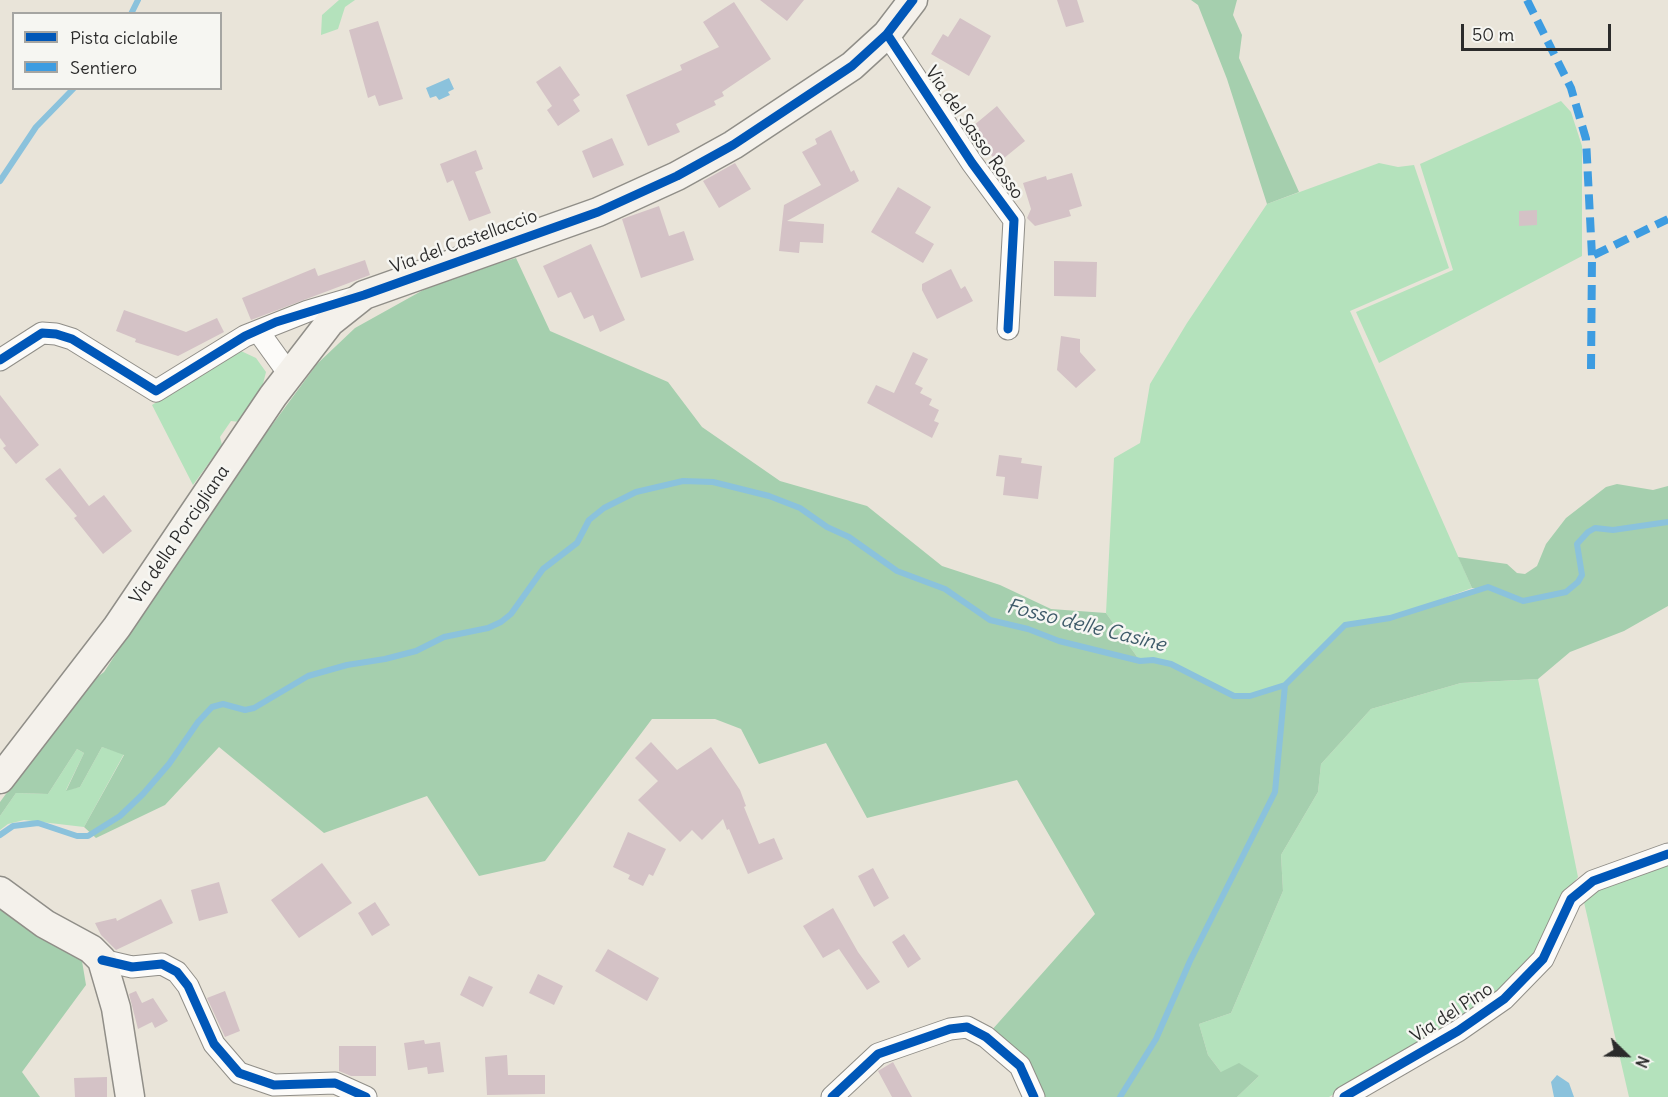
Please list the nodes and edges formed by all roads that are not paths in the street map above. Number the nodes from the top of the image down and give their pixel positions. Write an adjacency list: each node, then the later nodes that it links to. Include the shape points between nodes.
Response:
1 (914, 0): 2 (street, Via del Castellaccio)
2 (887, 34): 3 (street, Via del Castellaccio, via 852,66 794,106 677,176 598,212); 5 (street, Via del Sasso Rosso, via 1014,220)
3 (364, 295): 4 (street, Via della Porcigliana)
4 (319, 316): 6 (street); 8 (street, Via della Porcigliana)
5 (1008, 329)
6 (258, 331): 7 (street, via 156,391 72,339 56,334 42,333); 8 (street)
7 (0, 360)
8 (289, 374): 9 (street, Via della Porcigliana, via 136,601)
9 (0, 779)
10 (1668, 854): 17 (street, Via del Pino, via 1593,881 1571,899 1543,959 1504,999 1458,1031)
11 (0, 891): 12 (street)
12 (102, 960): 13 (street, via 116,1008); 14 (street, via 132,967 162,964 177,972 188,986 214,1044 239,1073 274,1085 335,1083)
13 (130, 1097)
14 (366, 1097)
15 (831, 1097): 16 (street, via 878,1053 967,1027 986,1037 1020,1066)
16 (1034, 1097)
17 (1344, 1097)

